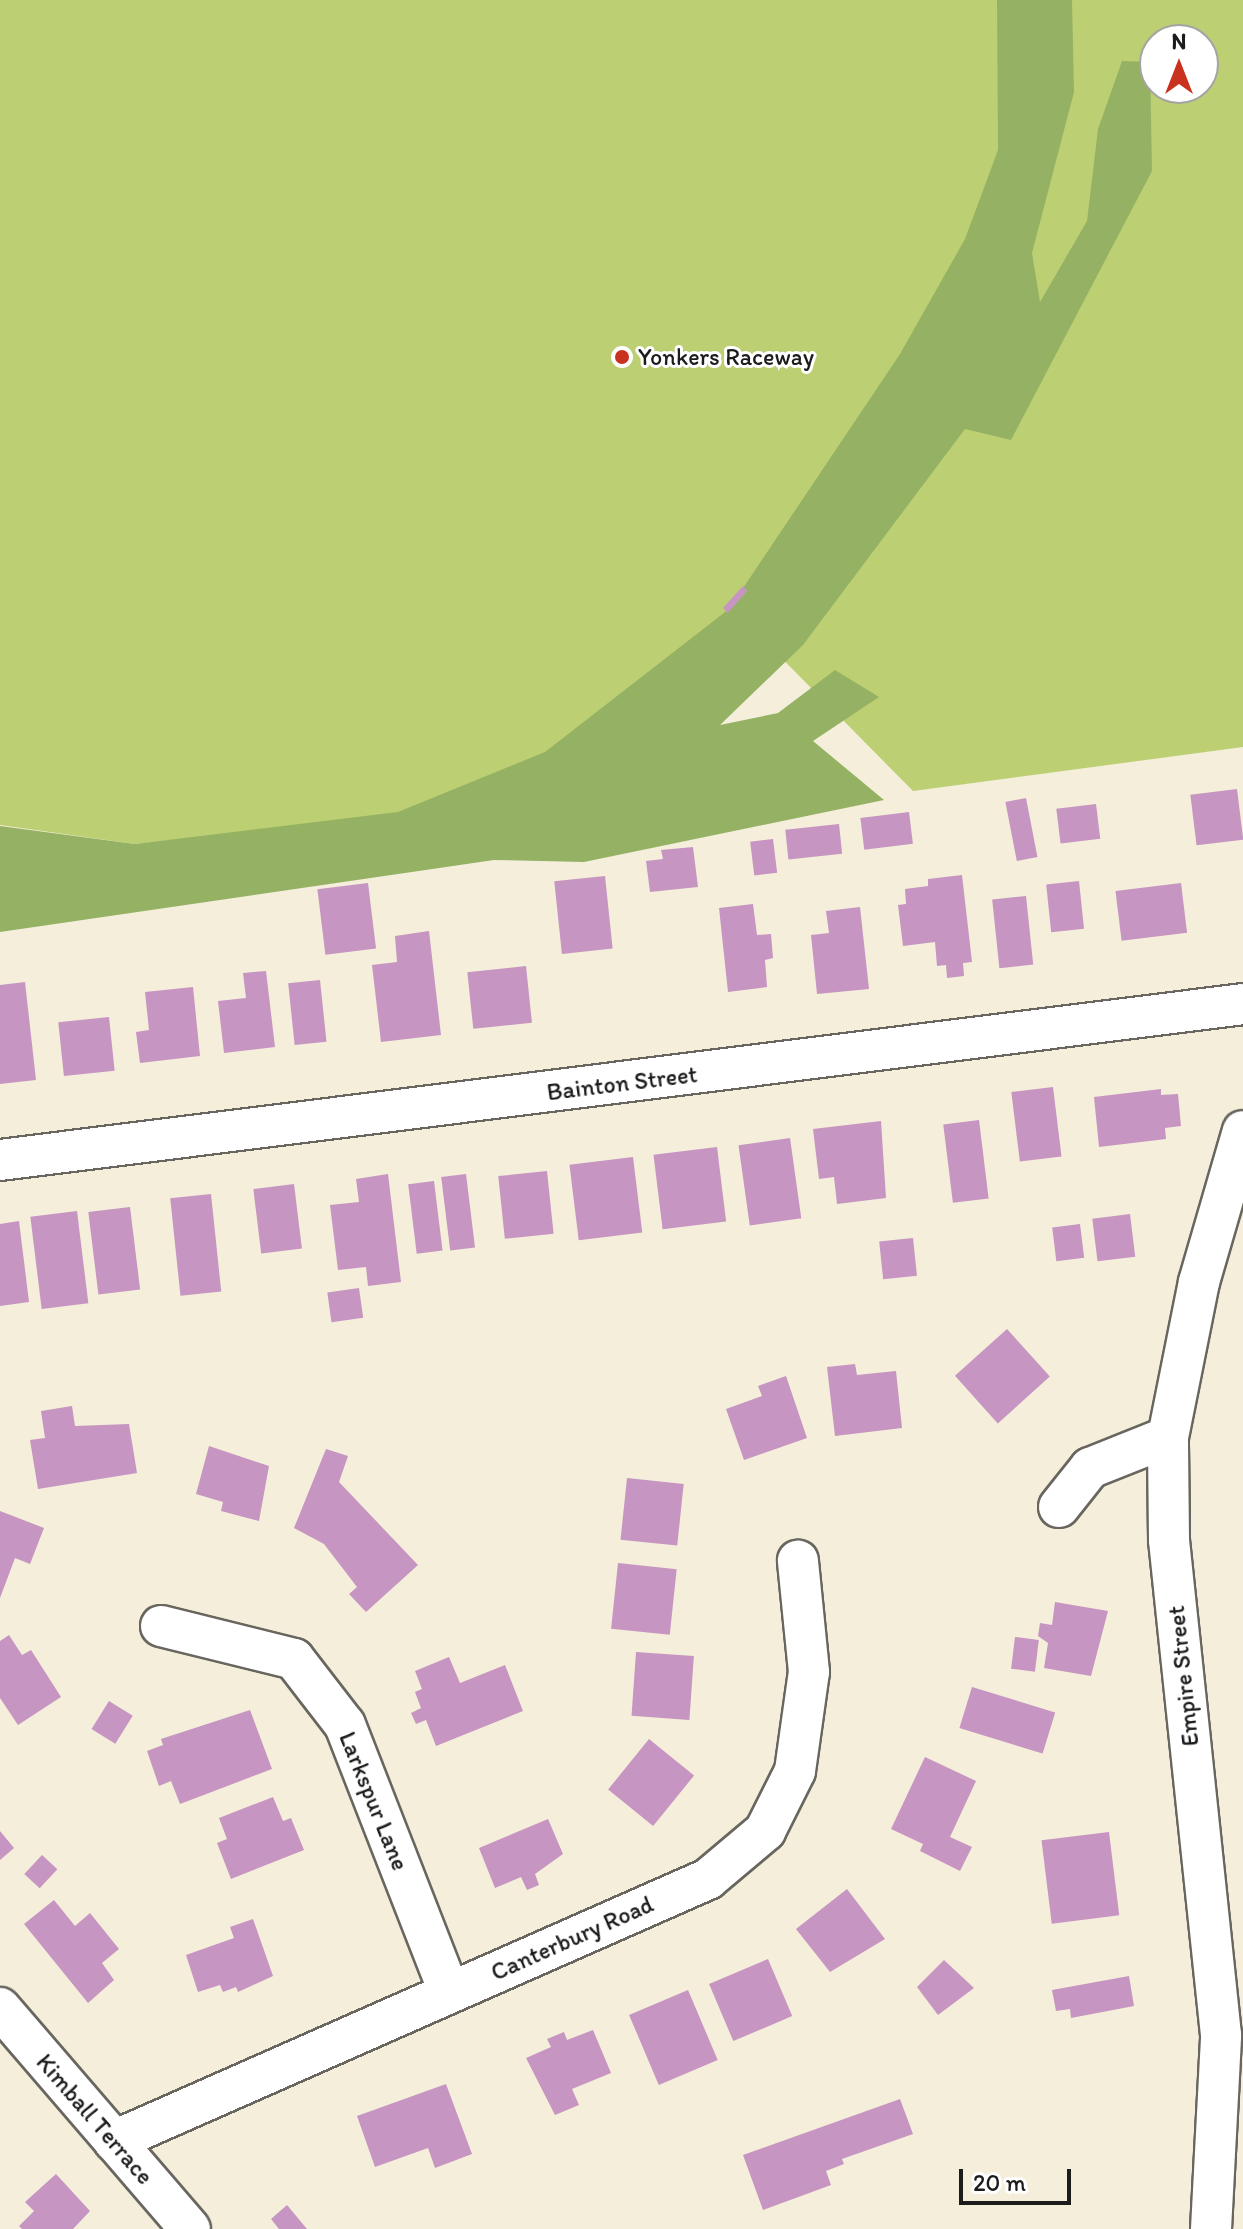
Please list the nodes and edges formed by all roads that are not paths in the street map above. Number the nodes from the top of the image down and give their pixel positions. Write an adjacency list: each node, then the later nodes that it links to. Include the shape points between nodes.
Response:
1 (1243, 1004): 3 (street, Bainton Street)
2 (1243, 1131): 4 (street, Empire Street, via 1199,1282)
3 (0, 1160)
4 (1168, 1437): 5 (street, via 1090,1468); 12 (street, Empire Street, via 1169,1540 1221,2035)
5 (1059, 1507)
6 (798, 1561): 8 (street, Canterbury Road, via 809,1672 795,1771 765,1831 708,1879)
7 (161, 1626): 8 (street, Larkspur Lane, via 294,1659 345,1725)
8 (449, 1992): 10 (street, Canterbury Road)
9 (0, 2008): 10 (street, Kimball Terrace)
10 (114, 2141): 11 (street, Kimball Terrace)
11 (190, 2229)
12 (1211, 2229)

